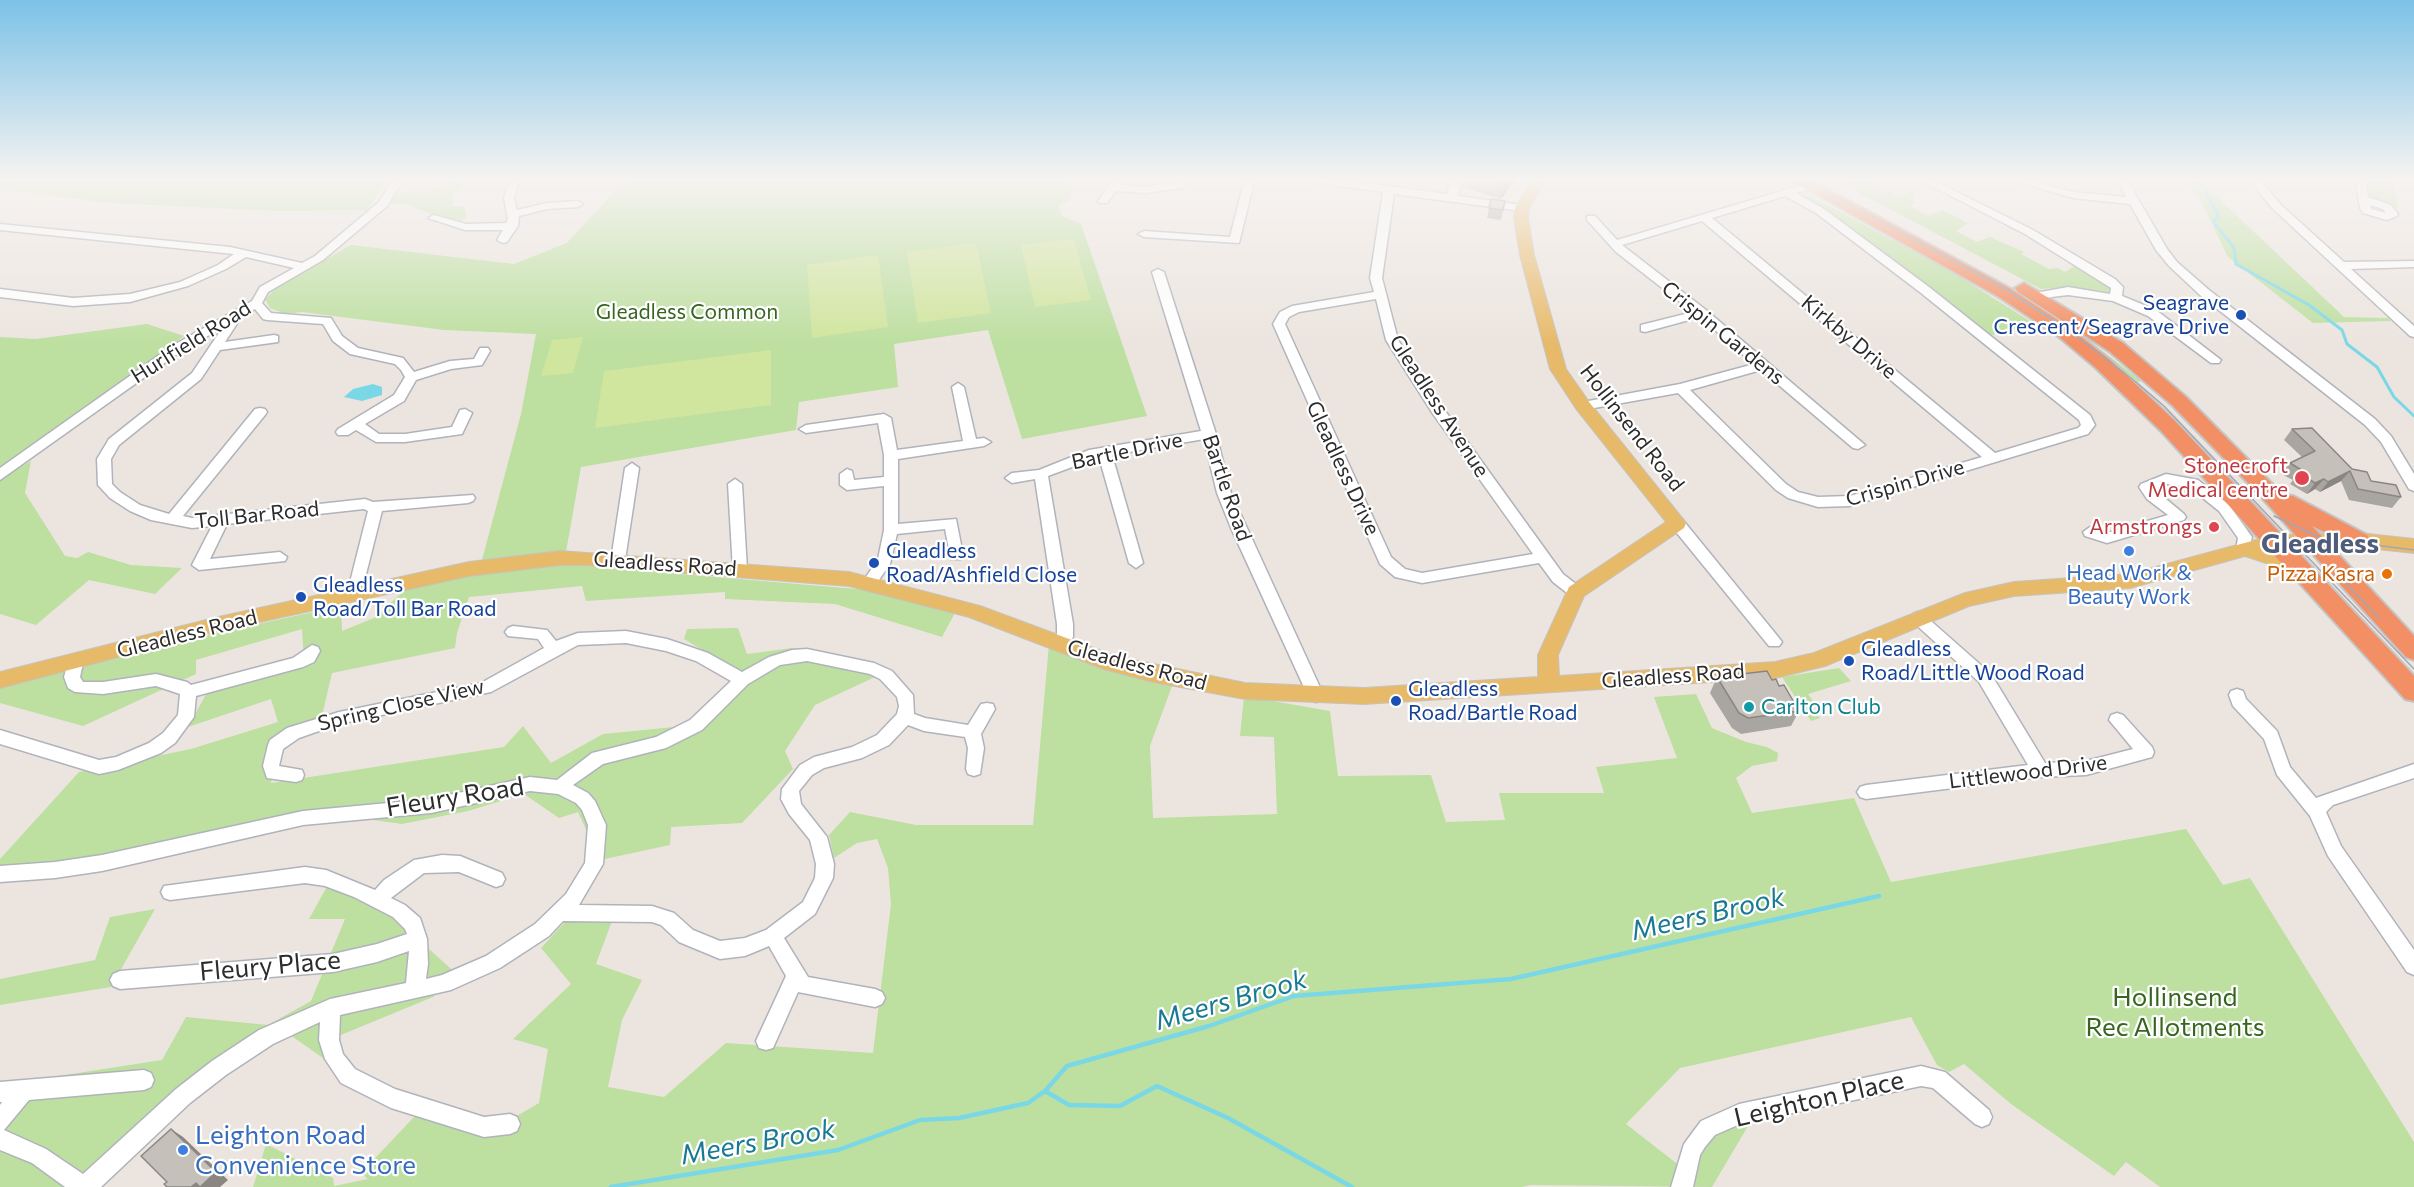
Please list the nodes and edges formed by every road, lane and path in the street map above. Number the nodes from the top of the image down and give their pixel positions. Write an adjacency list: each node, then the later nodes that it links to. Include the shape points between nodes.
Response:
1 (67, 233): 21 (street)
2 (350, 233): 24 (street, Hurlfield Road)
3 (506, 233): 17 (street)
4 (1238, 233): 18 (street)
5 (1382, 233): 27 (street, Gleadless Avenue, via 1377,260)
6 (1523, 233): 43 (main road, Hollinsend Road, via 1558,369)
7 (1605, 233): 20 (street, Crispin Gardens)
8 (1651, 233): 20 (street)
9 (1722, 233): 53 (street, Kirkby Drive)
10 (1850, 233): 53 (street, Crispin Drive, via 2085,418 2088,425 2083,431)
11 (1897, 233): 74 (highway, via 1968,270 2064,332 2151,409)
12 (1907, 233): 28 (highway)
13 (2031, 233): 29 (street, via 2111,281 2117,286)
14 (2154, 233): 64 (street, via 2173,264 2379,430)
15 (2306, 233): 23 (street)
16 (1144, 234): 18 (street)
17 (503, 240)
18 (1236, 241): 19 (street)
19 (1248, 242)
20 (1614, 244): 31 (street, Crispin Gardens)
21 (244, 253): 24 (street); 26 (street, via 184,284 130,298 73,302)
22 (2414, 264): 23 (street)
23 (2342, 266): 34 (street)
24 (305, 267): 30 (street, Hurlfield Road, via 264,290)
25 (1158, 272): 49 (street, Bartle Road)
26 (0, 293)
27 (1379, 295): 79 (street, Gleadless Avenue, via 1388,330 1400,354); 79 (street, Gleadless Drive, via 1296,309 1284,315 1279,324 1385,560 1400,573 1422,578)
28 (2039, 296): 29 (street, via 2068,291); 62 (highway, via 2139,365)
29 (2116, 298): 38 (street, via 2152,313)
30 (256, 303): 32 (street, Hurlfield Road); 40 (street, via 262,313 275,318 327,321 347,347 361,354 399,361)
31 (1702, 313): 33 (street); 39 (street, Crispin Gardens)
32 (236, 316): 36 (street, Toll Bar Road); 58 (street, Hurlfield Road, via 196,336)
33 (1645, 328)
34 (2414, 333)
35 (274, 339): 36 (street)
36 (217, 347): 68 (street, Toll Bar Road, via 197,376 131,426 114,442 104,459 105,485 115,495 135,508)
37 (484, 351): 40 (street, via 478,362 450,365)
38 (2215, 360)
39 (1764, 365): 42 (street); 50 (street, Crispin Gardens)
40 (411, 377): 46 (street, via 399,398)
41 (958, 387): 52 (street, via 977,443)
42 (1681, 388): 43 (street); 53 (street, Crispin Drive, via 1781,487 1811,501 1850,501)
43 (1584, 406): 69 (main road, Hollinsend Road)
44 (260, 412): 68 (street)
45 (465, 413): 46 (street, via 457,431 405,438 376,438)
46 (357, 425): 48 (street)
47 (806, 429): 52 (street, via 884,418)
48 (343, 432)
49 (1209, 434): 51 (street, Bartle Drive); 103 (street, Bartle Road, via 1224,493 1238,528)
50 (1858, 446)
51 (1104, 452): 57 (street, Bartle Drive, via 1074,459); 81 (street)
52 (891, 455): 60 (street)
53 (1992, 458)
54 (632, 468): 80 (street)
55 (2176, 469): 61 (street)
56 (847, 474): 60 (street, via 847,485)
57 (1041, 474): 59 (street, Bartle Drive); 90 (street, via 1065,624 1065,637)
58 (0, 475)
59 (1012, 478)
60 (890, 481): 70 (street)
61 (2193, 483): 71 (street, via 2166,479 2146,487 2179,517 2107,538); 76 (street, via 2234,518 2245,537)
62 (2260, 483): 72 (highway); 73 (highway, via 2313,518)
63 (735, 484): 82 (street)
64 (2414, 486)
65 (468, 498): 66 (street, Toll Bar Road)
66 (372, 507): 67 (street, Toll Bar Road, via 365,504); 86 (street, via 375,511)
67 (222, 520): 68 (street, Toll Bar Road); 78 (street, via 199,565)
68 (171, 521)
69 (1677, 523): 85 (main road); 89 (street, Hollinsend Road)
70 (891, 530): 77 (street, via 951,523); 84 (street, via 885,560)
71 (2091, 532)
72 (2312, 540): 73 (main road, Gleadless Road); 74 (main road, Gleadless Road); 83 (highway, via 2304,554); 93 (highway)
73 (2359, 540): 75 (main road, Gleadless Road)
74 (2274, 542): 76 (main road, Gleadless Road); 83 (highway)
75 (2414, 546)
76 (2243, 549): 83 (main road, via 2279,560); 87 (main road, Gleadless Road, via 2130,580 1988,594)
77 (956, 555)
78 (280, 557)
79 (1542, 557): 85 (street, Gleadless Avenue, via 1558,578)
80 (618, 560): 82 (main road, Gleadless Road); 86 (main road, Gleadless Road, via 560,558 501,564)
81 (1136, 563)
82 (740, 570): 84 (main road, Gleadless Road)
83 (2307, 575): 94 (highway)
84 (869, 583): 90 (main road, Gleadless Road, via 974,611)
85 (1576, 592): 99 (main road, via 1548,655)
86 (355, 594): 95 (main road, Gleadless Road, via 171,636)
87 (1918, 618): 99 (main road, Gleadless Road, via 1857,646 1797,666); 110 (street, via 1985,678)
88 (513, 632): 91 (street, via 542,634)
89 (1774, 642)
90 (1060, 644): 103 (main road, Gleadless Road, via 1164,676 1245,691)
91 (554, 649): 98 (street, Spring Close View, via 578,639 626,637 686,651); 112 (street, Spring Close View, via 485,688 339,718 293,733 276,745 270,766 273,773)
92 (312, 651): 100 (street, via 297,663)
93 (2414, 651)
94 (2386, 662): 96 (highway); 101 (highway)
95 (75, 663): 97 (main road, Gleadless Road); 100 (street, via 72,677 81,688 156,680 174,683)
96 (2414, 678)
97 (0, 680)
98 (742, 680): 105 (street, via 792,656 848,662 873,669 897,685 905,695); 113 (street, via 696,725 660,743 598,758)
99 (1549, 684): 103 (main road, Gleadless Road)
100 (188, 692): 108 (street, via 186,717 169,738 118,764 85,764)
101 (2414, 692)
102 (2237, 695): 115 (street, via 2271,736 2283,770)
103 (1316, 696)
104 (987, 708): 107 (street)
105 (904, 717): 107 (street); 121 (street, via 883,740 856,753 820,762 806,770 791,789 795,809 818,837 825,864 824,878 809,908)
106 (2117, 720): 110 (street, Littlewood Drive, via 2146,752 2086,768)
107 (972, 732): 109 (street, via 976,748)
108 (0, 737)
109 (974, 769)
110 (2040, 770): 114 (street, Littlewood Drive)
111 (2414, 771): 115 (street, via 2327,800)
112 (296, 775)
113 (560, 787): 116 (street, Fleury Road, via 530,784 431,806 303,818 102,863); 120 (street, Fleury Road, via 589,806 597,833 594,864)
114 (1866, 792)
115 (2317, 812): 123 (street, via 2334,850)
116 (0, 874)
117 (496, 879): 119 (street, via 460,864 420,866)
118 (170, 892): 119 (street, via 305,875 326,878)
119 (378, 899): 122 (street, via 399,911 412,924)
120 (560, 913): 121 (street, via 652,914 667,919 686,936 720,950 744,947); 126 (street, Fleury Road, via 542,930 493,962 444,984)
121 (773, 936): 124 (street)
122 (418, 939): 125 (street, Fleury Place, via 333,963); 126 (street)
123 (2414, 966)
124 (796, 976): 127 (street, via 802,985); 129 (street)
125 (120, 980)
126 (414, 991): 128 (street, Fleury Road)
127 (875, 998)
128 (330, 1008): 135 (street, via 329,1040 335,1059 348,1076 391,1098 450,1117 484,1127); 137 (street, Fleury Road, via 266,1037 219,1068)
129 (766, 1041)
130 (144, 1080): 131 (street)
131 (24, 1089): 132 (street); 134 (street)
132 (0, 1092)
133 (1983, 1117): 138 (street, Leighton Place, via 1938,1079 1921,1076 1739,1114 1708,1128 1698,1140 1691,1151)
134 (0, 1122)
135 (510, 1124)
136 (0, 1138): 137 (street, via 61,1168)
137 (84, 1187)
138 (1682, 1187)

